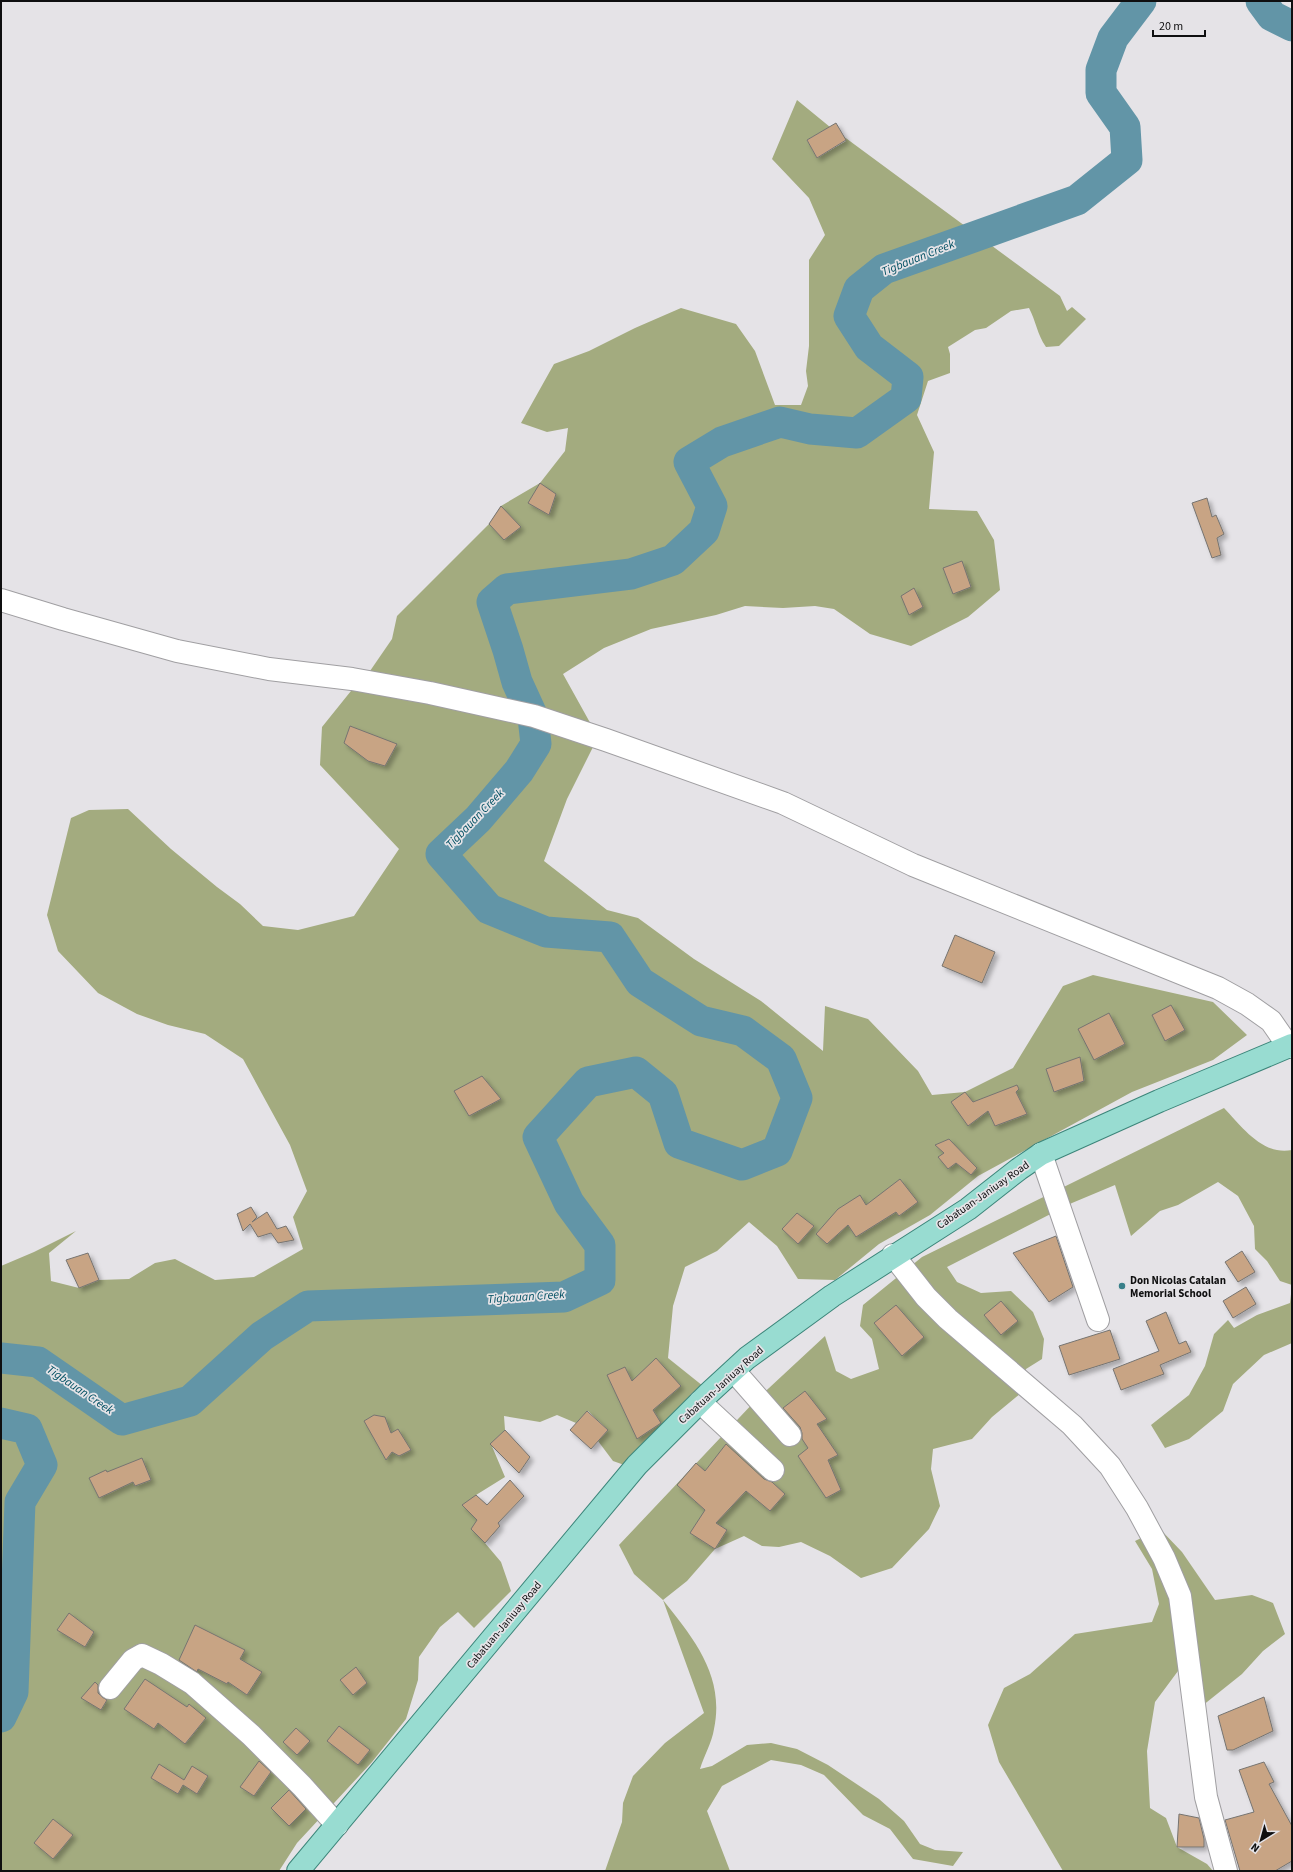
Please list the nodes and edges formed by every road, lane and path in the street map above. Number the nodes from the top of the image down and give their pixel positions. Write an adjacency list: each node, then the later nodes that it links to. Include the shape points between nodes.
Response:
1 (1, 600): 2 (street, via 177,651 269,669 352,679 430,693 534,716 613,742 783,803 913,865 1218,988 1271,1021)
2 (1291, 1046): 3 (main road, Cabatuan-Janiuay Road)
3 (1041, 1154): 4 (main road, Cabatuan-Janiuay Road, via 968,1209); 5 (street)
4 (894, 1255): 6 (main road, Cabatuan-Janiuay Road, via 747,1358); 13 (street, via 926,1297 948,1319 1072,1425 1110,1466 1138,1508 1180,1596 1206,1797)
5 (1098, 1320)
6 (734, 1371): 7 (main road, Cabatuan-Janiuay Road); 8 (street)
7 (700, 1402): 9 (street); 11 (main road, Cabatuan-Janiuay Road, via 637,1465)
8 (790, 1435)
9 (773, 1470)
10 (110, 1688): 11 (street, via 133,1660 142,1655 192,1682 251,1735)
11 (337, 1825): 12 (main road, Cabatuan-Janiuay Road)
12 (298, 1871)
13 (1226, 1871)

